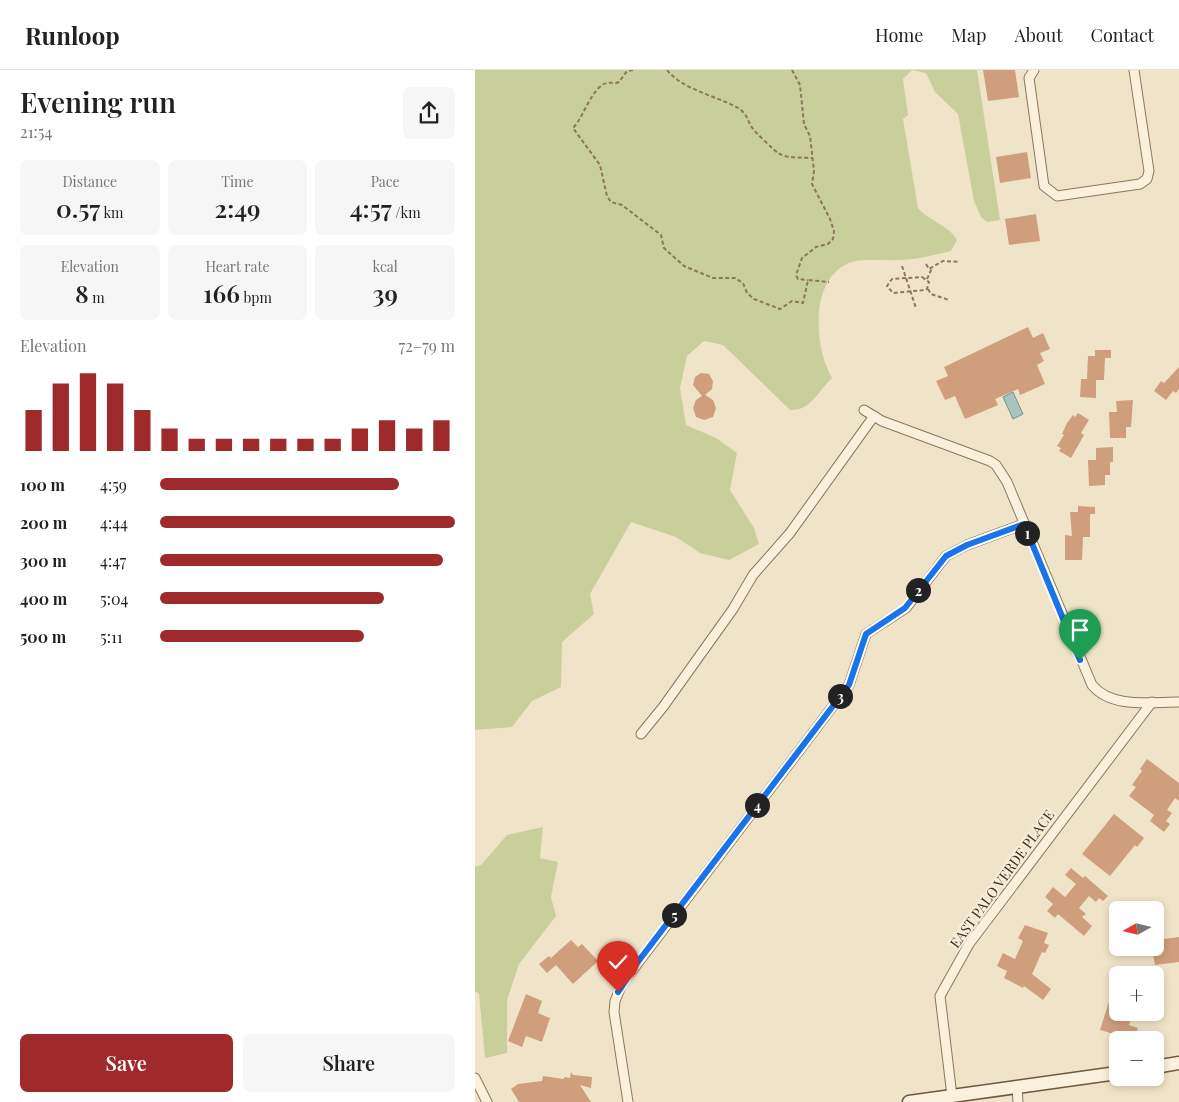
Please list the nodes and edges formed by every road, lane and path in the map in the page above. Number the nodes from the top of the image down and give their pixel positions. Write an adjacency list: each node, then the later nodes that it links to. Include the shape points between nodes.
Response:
1 (633, 70): 13 (path, via 627,71 619,82 607,83 593,93 583,116 573,128 600,165 611,202 623,205 661,235 664,248 684,266 713,278 735,278 743,283 754,299 780,309 792,301 803,303)
2 (667, 70): 6 (path, via 711,98 737,107 747,115 753,130 777,152)
3 (793, 70): 6 (path, via 800,85 804,124 810,136)
4 (1034, 70): 5 (street, via 1029,78 1044,186 1057,196 1140,184 1147,179 1149,171)
5 (1134, 70)
6 (813, 158): 13 (path, via 811,184 831,219 834,231 828,244 816,247 802,258 796,275 798,279)
7 (960, 262): 10 (path, via 943,261)
8 (925, 264): 10 (path, via 929,269)
9 (902, 266): 11 (path)
10 (933, 267): 12 (path)
11 (908, 278): 12 (path); 16 (path); 16 (path, via 892,279 887,286 893,292)
12 (927, 278): 15 (path)
13 (808, 280): 14 (path)
14 (829, 282)
15 (927, 289): 16 (path); 17 (path, via 931,294)
16 (909, 291): 18 (path)
17 (949, 300)
18 (916, 308)
19 (864, 410): 20 (street)
20 (874, 416): 21 (street, via 996,465 1007,482); 24 (street, via 790,533 753,575 733,609)
21 (1024, 524): 22 (street, via 1092,685 1102,695 1117,701); 32 (street, via 953,550 929,575 905,608 866,634 849,685 622,984 614,1012)
22 (1152, 702): 23 (street); 30 (street, EAST PALO VERDE PLACE, via 969,944 939,996)
23 (1179, 702)
24 (641, 734)
25 (1179, 1063): 26 (street)
26 (1164, 1066)
27 (1109, 1074): 29 (street)
28 (475, 1078): 31 (street)
29 (1017, 1087): 30 (street); 34 (street)
30 (953, 1096): 33 (street)
31 (487, 1102)
32 (628, 1102)
33 (909, 1102)
34 (1018, 1102)

